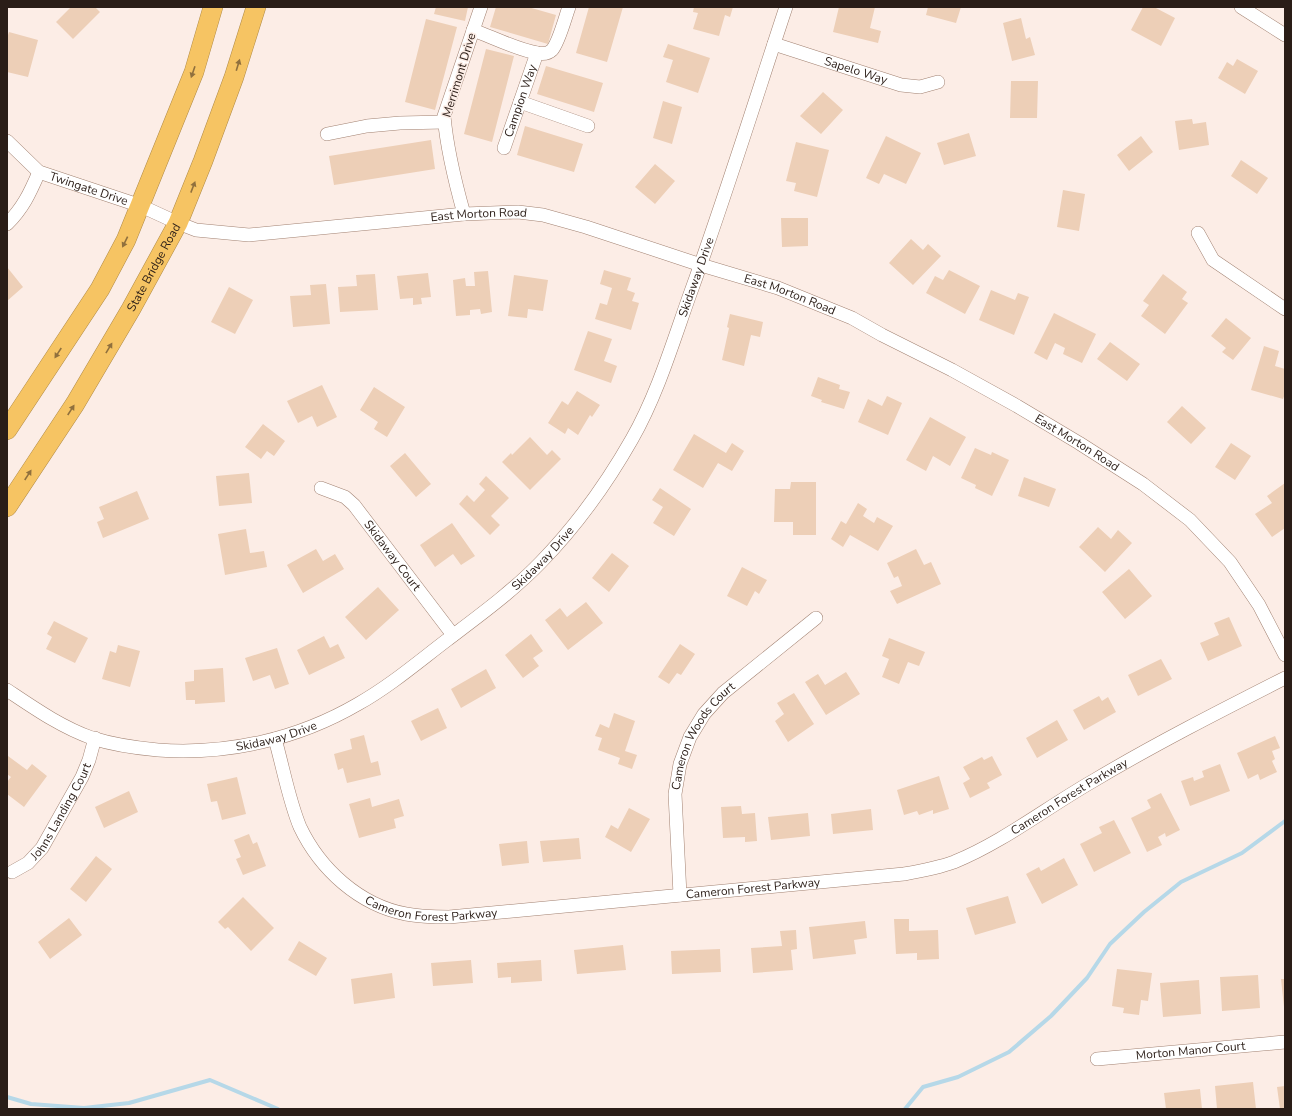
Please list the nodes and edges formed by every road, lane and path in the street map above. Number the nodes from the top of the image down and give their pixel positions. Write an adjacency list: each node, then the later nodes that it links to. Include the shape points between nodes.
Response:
1 (213, 7): 19 (highway, one-way to 19, via 194,72)
2 (256, 7): 21 (highway, State Bridge Road, one-way to 2, via 234,76)
3 (482, 7): 7 (street, Merrimont Drive)
4 (569, 7): 10 (street, via 551,51 546,54)
5 (786, 7): 9 (street, Skidaway Drive)
6 (1241, 7): 8 (street)
7 (473, 30): 10 (street); 13 (street, Merrimont Drive)
8 (1285, 34)
9 (774, 44): 11 (street, Sapelo Way, via 901,85 920,87); 24 (street, Skidaway Drive)
10 (537, 53): 12 (street, Campion Way)
11 (938, 82)
12 (520, 102): 14 (street); 17 (street, Campion Way)
13 (444, 122): 15 (street, via 367,126); 20 (street, Merrimont Drive)
14 (588, 126)
15 (327, 134)
16 (7, 141): 18 (street, Twingate Drive)
17 (504, 148)
18 (40, 172): 19 (street, Twingate Drive); 22 (street, via 25,203)
19 (141, 206): 21 (street, Twingate Drive); 26 (highway, one-way to 26, via 100,289)
20 (464, 214): 21 (street, East Morton Road, via 248,235 196,230); 24 (street, East Morton Road, via 518,212 543,215)
21 (178, 223): 28 (highway, State Bridge Road, one-way to 21, via 75,404 132,309)
22 (7, 224)
23 (1198, 233): 25 (street, via 1213,260)
24 (701, 265): 30 (street, Skidaway Drive, via 655,393 607,480 576,523 540,563 503,597); 31 (street, East Morton Road, via 778,288 852,318 1017,406 1079,442 1143,484 1190,520 1230,562 1259,605)
25 (1285, 309)
26 (7, 430)
27 (321, 488): 30 (street, Skidaway Court, via 345,497 354,505)
28 (7, 508)
29 (816, 618): 37 (street, Cameron Woods Court, via 723,693 704,714 690,737 680,764 674,794)
30 (453, 635): 35 (street, Skidaway Drive, via 388,685 358,704 315,726)
31 (1285, 654)
32 (1285, 678): 37 (street, Cameron Forest Parkway, via 1149,748 990,845 953,862 904,874)
33 (7, 690): 34 (street, Skidaway Drive, via 72,730)
34 (95, 738): 35 (street, Skidaway Drive, via 134,748 182,751 229,748); 36 (street, Johns Landing Court, via 82,778 42,848 28,864)
35 (275, 739): 37 (street, Cameron Forest Parkway, via 293,806 309,844 335,876 357,893 387,909 425,917 449,917)
36 (12, 872)
37 (680, 895)
38 (1285, 1042): 39 (street, Morton Manor Court)
39 (1097, 1059)

